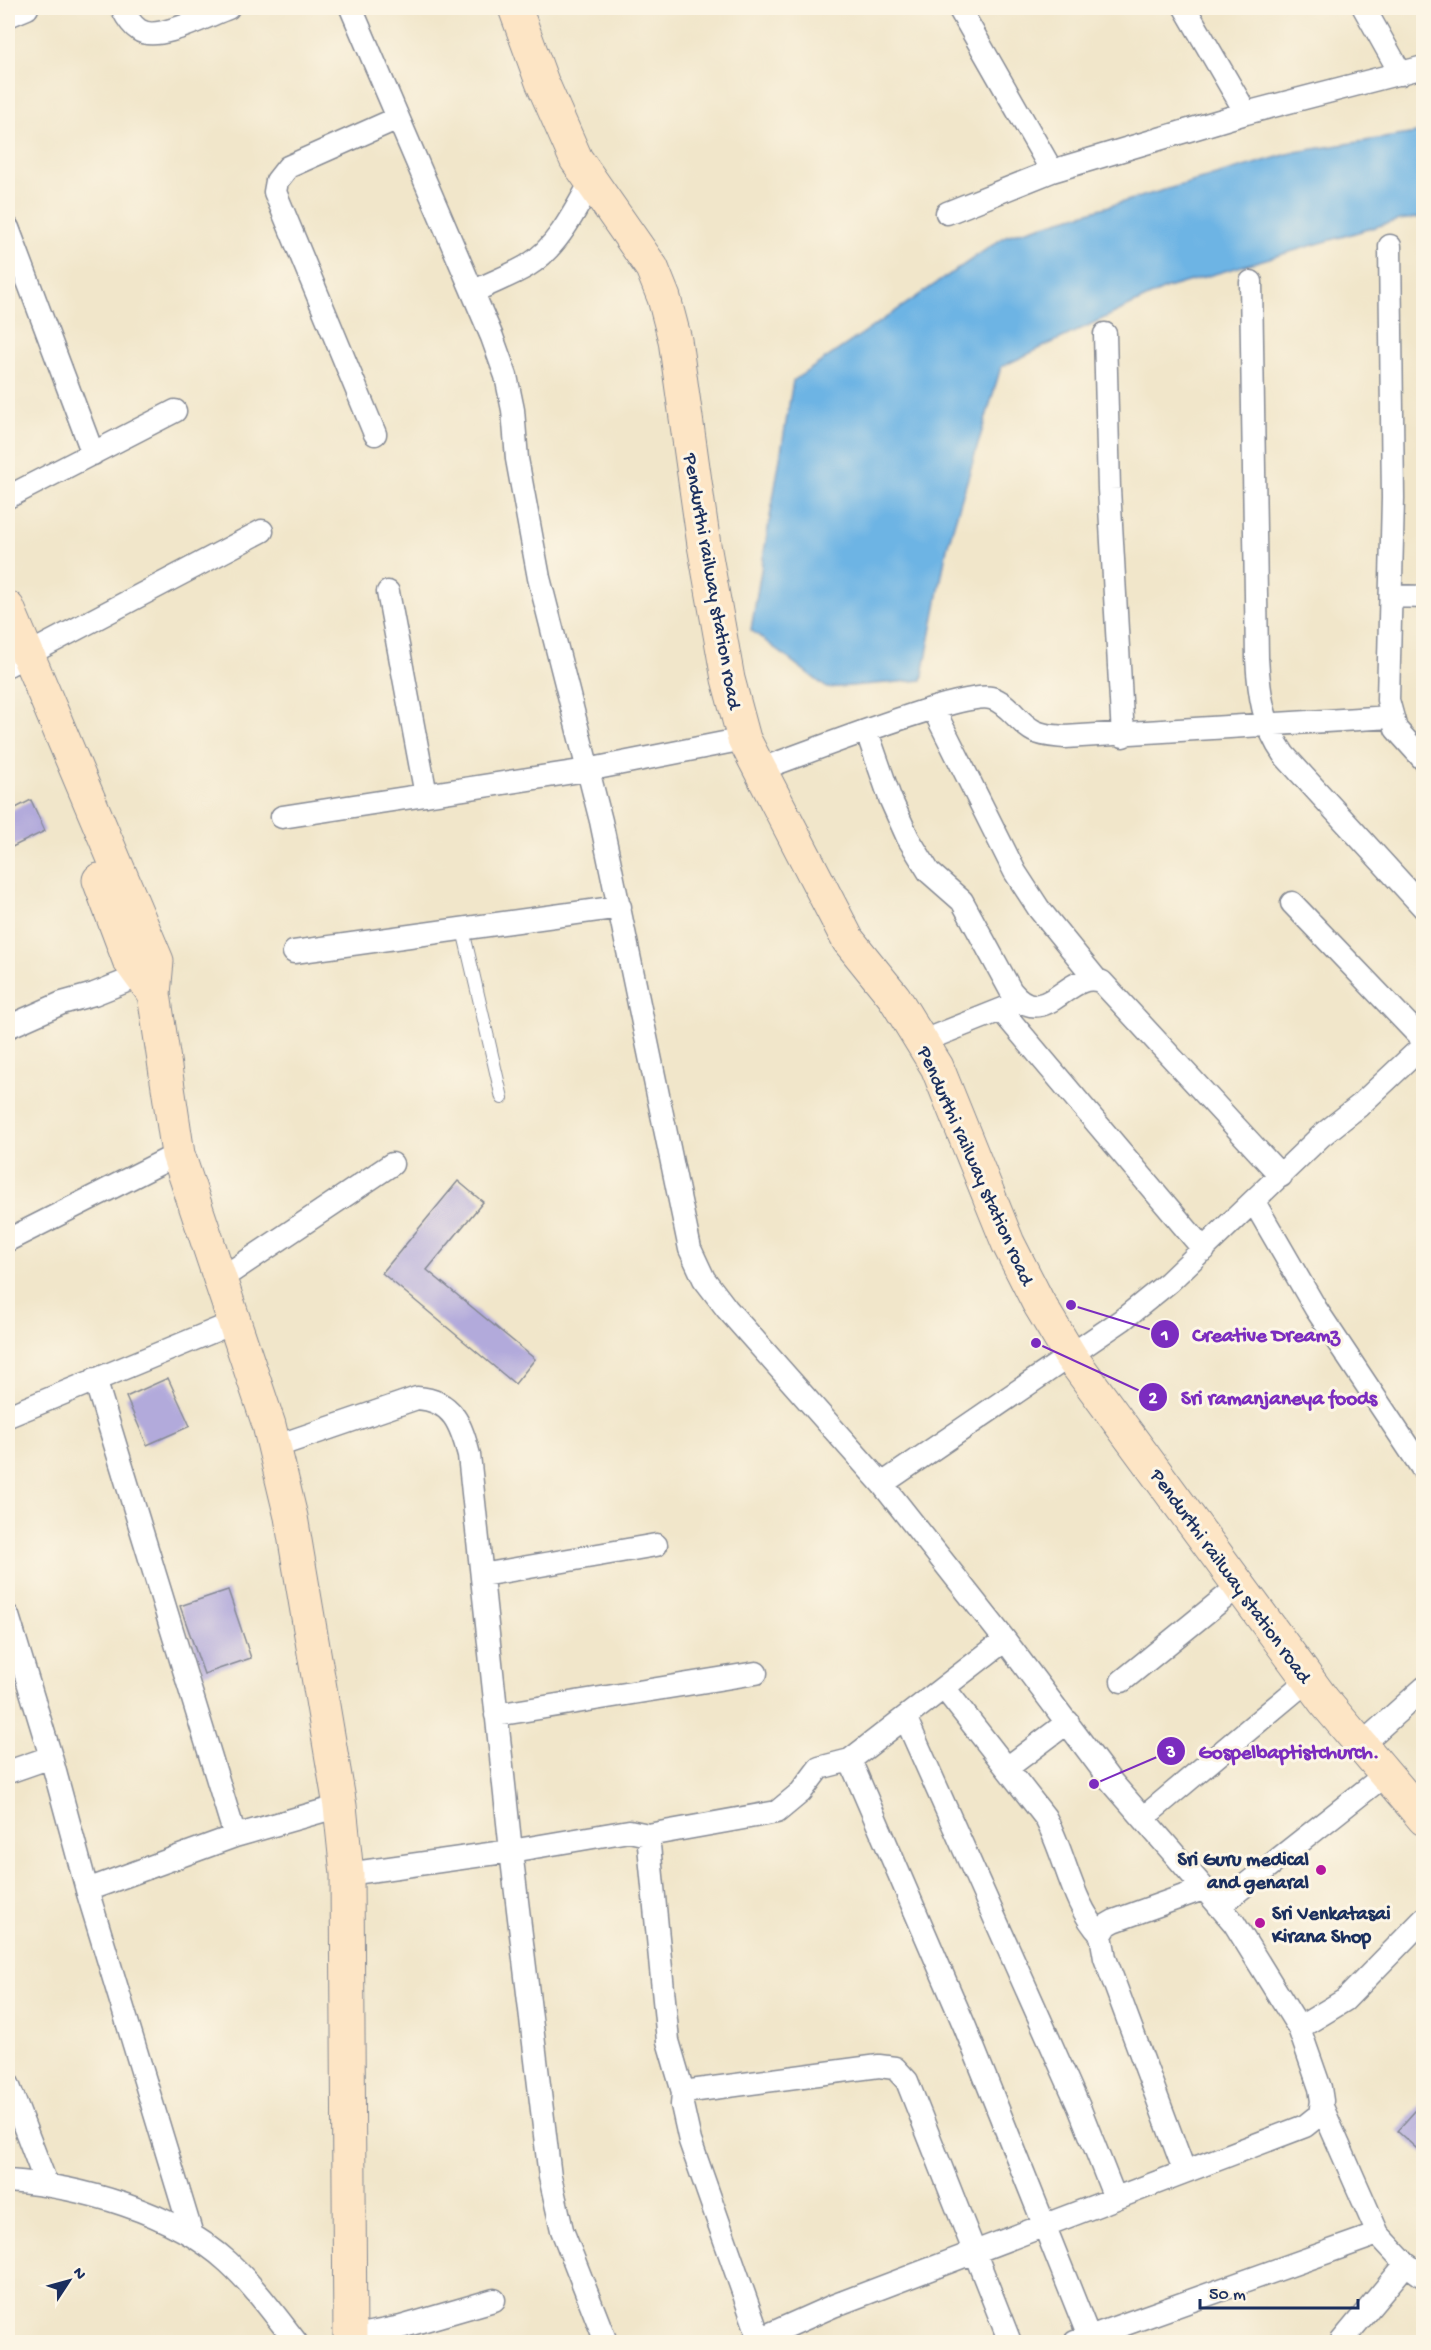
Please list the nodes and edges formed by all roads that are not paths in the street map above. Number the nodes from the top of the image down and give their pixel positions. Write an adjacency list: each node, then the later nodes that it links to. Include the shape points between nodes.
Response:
1 (27, 8): 9 (street)
2 (122, 8): 3 (street, via 138,30 148,34 169,31)
3 (228, 8)
4 (351, 8): 13 (street)
5 (515, 8): 15 (street, Pendurthi railway station road, via 564,134)
6 (959, 8): 14 (street)
7 (1185, 8): 12 (street)
8 (1364, 8): 11 (street)
9 (8, 16)
10 (1424, 68): 11 (street)
11 (1401, 74): 12 (street)
12 (1246, 113): 14 (street)
13 (398, 118): 20 (street); 23 (street, via 288,167 277,181 275,192)
14 (1052, 171): 16 (street)
15 (591, 182): 20 (street, via 544,252 528,265); 37 (street, Pendurthi railway station road, via 652,268 664,298 675,340 704,545 728,679)
16 (947, 213)
17 (8, 228): 24 (street)
18 (1390, 246): 28 (street)
19 (1251, 282): 34 (street, via 1257,658 1262,710)
20 (473, 292): 40 (street, via 506,376 526,518)
21 (1105, 334): 36 (street, via 1109,501)
22 (175, 411): 24 (street)
23 (375, 434)
24 (93, 454): 25 (street)
25 (8, 497)
26 (262, 531): 31 (street)
27 (388, 592): 41 (street)
28 (1392, 596): 29 (street); 33 (street, via 1388,700)
29 (1424, 597)
30 (8, 608): 31 (street)
31 (13, 662): 49 (street, via 157,961)
32 (934, 710): 35 (street); 36 (street, via 970,698 993,699 1035,732 1065,737); 48 (street, via 1015,872 1039,909)
33 (1391, 717): 34 (street); 38 (street, via 1396,729)
34 (1268, 727): 36 (street); 45 (street, via 1276,744 1314,790)
35 (867, 732): 39 (street); 50 (street, via 908,838 929,872 962,901 1011,990)
36 (1123, 736)
37 (744, 739): 39 (street, Pendurthi railway station road); 40 (street)
38 (1420, 750)
39 (760, 769): 52 (street, Pendurthi railway station road, via 848,940)
40 (587, 770): 41 (street); 44 (street)
41 (426, 795): 42 (street)
42 (282, 817)
43 (1292, 903): 53 (street)
44 (620, 907): 46 (street); 68 (street, via 690,1249 704,1279 727,1309)
45 (1424, 908)
46 (462, 930): 47 (street); 54 (lane)
47 (294, 952)
48 (1095, 978): 50 (street, via 1040,1004); 57 (street, via 1109,988)
49 (147, 985): 51 (street, via 62,1003); 55 (street)
50 (1011, 1006): 52 (street); 60 (street)
51 (8, 1027)
52 (923, 1041): 63 (street, Pendurthi railway station road, via 950,1096 1008,1243)
53 (1424, 1043): 57 (street)
54 (502, 1098)
55 (178, 1154): 59 (street); 61 (street)
56 (392, 1164): 61 (street)
57 (1281, 1176): 58 (street)
58 (1254, 1202): 60 (street); 67 (street, via 1317,1309)
59 (8, 1240)
60 (1204, 1250): 63 (street, via 1122,1320)
61 (219, 1280): 62 (street)
62 (233, 1323): 64 (street); 66 (street)
63 (1071, 1357): 68 (street); 71 (street, Pendurthi railway station road)
64 (94, 1379): 65 (street); 92 (street)
65 (8, 1416)
66 (274, 1447): 70 (street, via 417,1398 434,1399 455,1417 470,1455); 88 (street, via 291,1517)
67 (1424, 1471)
68 (882, 1484): 73 (street)
69 (656, 1545): 70 (street)
70 (482, 1575): 79 (street)
71 (1240, 1585): 75 (street, Pendurthi railway station road); 76 (street)
72 (8, 1616): 83 (street)
73 (1005, 1640): 78 (street); 81 (street)
74 (756, 1673): 79 (street)
75 (1309, 1679): 82 (street, Pendurthi railway station road); 89 (street)
76 (1122, 1681)
77 (1424, 1688): 82 (street)
78 (945, 1689): 80 (street); 85 (street)
79 (496, 1715): 93 (street)
80 (906, 1719): 84 (street); 107 (street)
81 (1068, 1722): 85 (street); 89 (street)
82 (1361, 1744): 87 (street, Pendurthi railway station road)
83 (51, 1757): 86 (street); 96 (street)
84 (850, 1760): 91 (street, via 819,1768 801,1792 777,1812); 108 (street, via 965,2027)
85 (1007, 1768): 99 (street, via 1045,1817 1085,1916)
86 (8, 1772)
87 (1386, 1774): 90 (street, Pendurthi railway station road); 97 (street)
88 (340, 1806): 92 (street); 94 (street)
89 (1143, 1818): 95 (street)
90 (1424, 1819)
91 (648, 1835): 93 (street, via 629,1831); 102 (street, via 668,2041)
92 (236, 1836): 96 (street)
93 (511, 1851): 94 (street); 118 (street, via 550,2177 562,2230)
94 (347, 1874): 114 (street)
95 (1203, 1888): 97 (street); 99 (street, via 1107,1925)
96 (87, 1890): 110 (street)
97 (1219, 1906): 100 (street, via 1254,1953)
98 (1424, 1919): 100 (street, via 1345,2000)
99 (1101, 1935): 104 (street, via 1105,1958)
100 (1299, 2028): 103 (street, via 1320,2088)
101 (8, 2084): 106 (street)
102 (683, 2092): 111 (street, via 879,2066 895,2068 907,2081); 115 (street, via 690,2141)
103 (1322, 2107): 104 (street, via 1317,2118 1305,2126); 109 (street)
104 (1184, 2170): 107 (street)
105 (8, 2181): 106 (street)
106 (46, 2183): 110 (street, via 127,2206)
107 (1115, 2198): 108 (street)
108 (1044, 2227): 111 (street); 116 (street)
109 (1378, 2234): 112 (street); 116 (street)
110 (192, 2235): 117 (street, via 235,2270)
111 (976, 2251): 115 (street, via 833,2306); 119 (street)
112 (1415, 2271): 120 (street)
113 (494, 2300): 114 (street)
114 (350, 2340)
115 (756, 2341)
116 (1085, 2341)
117 (296, 2343)
118 (606, 2343)
119 (1010, 2343)
120 (1341, 2343)

